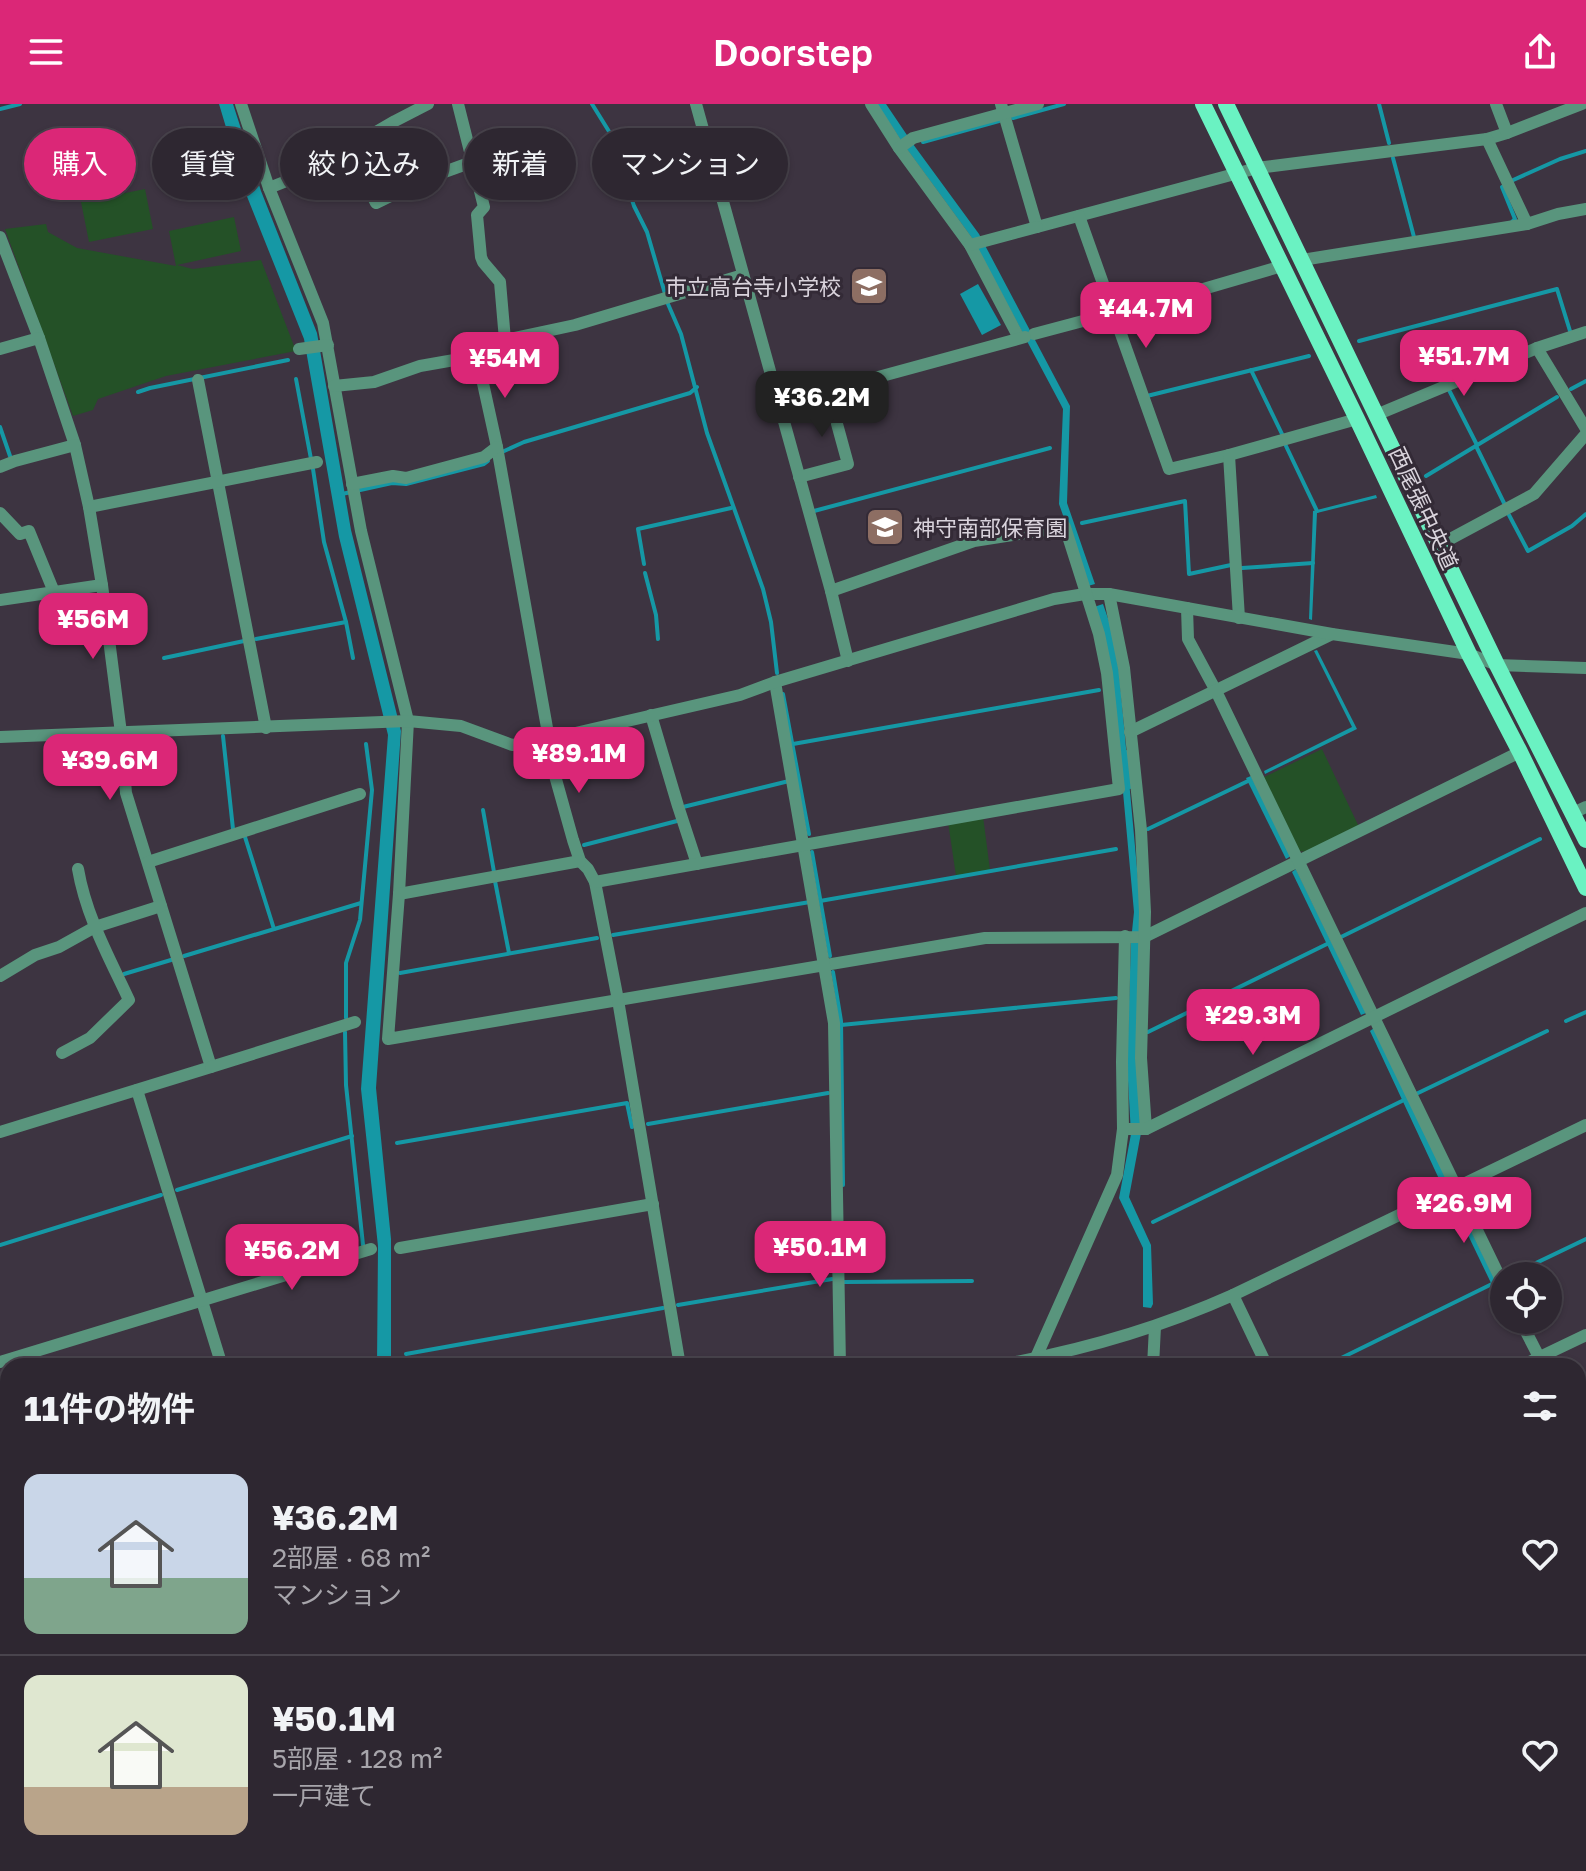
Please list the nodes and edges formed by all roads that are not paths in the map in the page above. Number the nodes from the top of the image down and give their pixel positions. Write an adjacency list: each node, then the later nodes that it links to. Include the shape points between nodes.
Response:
1 (241, 104): 20 (street)
2 (428, 104): 12 (street)
3 (458, 104): 13 (street)
4 (696, 104): 30 (street)
5 (871, 104): 16 (street)
6 (1038, 104): 11 (street)
7 (1203, 104): 18 (main road, 西尾張中央道)
8 (1226, 104): 17 (main road, 西尾張中央道)
9 (1496, 104): 14 (street)
10 (1582, 104): 14 (street)
11 (1002, 109): 16 (street); 25 (street)
12 (384, 128)
13 (464, 129)
14 (1507, 133): 15 (street)
15 (1487, 139): 17 (street); 24 (street)
16 (904, 144): 27 (street)
17 (1257, 168): 18 (street); 28 (main road, 西尾張中央道)
18 (1237, 174): 23 (street); 29 (main road, 西尾張中央道)
19 (280, 184): 20 (street)
20 (269, 188): 36 (street, via 323,323)
21 (482, 200): 35 (street, via 484,207 477,215 481,257 500,282)
22 (1586, 209): 24 (street)
23 (1079, 216): 25 (street); 31 (street)
24 (1527, 224): 28 (street)
25 (1037, 227): 27 (street)
26 (0, 237): 34 (street)
27 (976, 243): 33 (street)
28 (1302, 260): 45 (main road, 西尾張中央道)
29 (1282, 266): 31 (street); 46 (main road, 西尾張中央道)
30 (743, 275): 35 (street); 44 (street)
31 (1114, 314): 33 (street); 50 (street, via 1169,469)
32 (1586, 332): 37 (street)
33 (1026, 336): 43 (street)
34 (39, 338): 38 (street); 48 (street)
35 (505, 340): 40 (street)
36 (325, 345): 39 (street); 42 (street)
37 (1537, 348): 45 (street); 47 (street)
38 (0, 349)
39 (302, 349)
40 (477, 356): 42 (street, via 420,366 374,382); 49 (street)
41 (198, 380): 54 (street)
42 (334, 386): 55 (street)
43 (828, 391): 44 (street); 53 (street, via 848,464)
44 (779, 404): 53 (street)
45 (1376, 415): 58 (main road, 西尾張中央道)
46 (1357, 419): 50 (street); 68 (main road, 西尾張中央道)
47 (1586, 432): 58 (street, via 1534,494)
48 (75, 445): 52 (street); 56 (street)
49 (497, 451): 55 (street); 80 (street)
50 (1229, 455): 66 (street)
51 (317, 462): 54 (street)
52 (0, 467)
53 (799, 477): 60 (street)
54 (217, 482): 56 (street); 76 (street)
55 (353, 489): 75 (street)
56 (89, 507): 59 (street)
57 (0, 513): 61 (street, via 20,534 29,531)
58 (1439, 545): 70 (main road, 西尾張中央道)
59 (102, 585): 61 (street); 78 (street)
60 (831, 591): 62 (street, via 974,541 1065,527); 69 (street)
61 (54, 592): 64 (street)
62 (1085, 594): 63 (street); 69 (street); 85 (street, via 1107,673 1119,789)
63 (1109, 594): 65 (street); 77 (street)
64 (0, 600)
65 (1187, 608): 66 (street); 73 (street, via 1188,639)
66 (1239, 618): 67 (street)
67 (1332, 634): 68 (street); 73 (street)
68 (1469, 654): 70 (street); 81 (main road, 西尾張中央道)
69 (848, 661): 72 (street)
70 (1497, 665): 71 (street); 83 (main road, 西尾張中央道)
71 (1586, 668)
72 (775, 682): 74 (street); 85 (street)
73 (1216, 691): 77 (street); 87 (street)
74 (651, 715): 80 (street); 89 (street)
75 (405, 721): 76 (street); 80 (street, via 461,726 512,745); 93 (street)
76 (266, 728): 78 (street)
77 (1130, 732): 97 (street, via 1145,912)
78 (121, 733): 79 (street); 88 (street, via 126,793)
79 (0, 737)
80 (547, 739): 86 (street)
81 (1520, 752): 87 (street); 92 (main road, 西尾張中央道)
82 (360, 794): 88 (street)
83 (1579, 810): 84 (main road, 西尾張中央道)
84 (1586, 840)
85 (804, 845): 89 (street); 98 (street)
86 (580, 861): 91 (street); 93 (street)
87 (1297, 861): 97 (street); 101 (street)
88 (148, 862): 94 (street)
89 (697, 864): 91 (street)
90 (78, 869): 96 (street)
91 (595, 882): 100 (street)
92 (1586, 888)
93 (399, 894): 100 (street, via 388,1039)
94 (161, 906): 96 (street); 104 (street)
95 (1586, 913): 101 (street)
96 (95, 927): 99 (street); 103 (street, via 129,1000 90,1038)
97 (1135, 936): 98 (street, via 985,938); 107 (street, via 1141,1058); 107 (street, via 1122,1062)
98 (824, 965): 100 (street); 123 (street, via 834,1023)
99 (0, 976)
100 (618, 1000): 110 (street)
101 (1375, 1018): 107 (street); 109 (street)
102 (355, 1022): 104 (street)
103 (62, 1053)
104 (211, 1067): 105 (street)
105 (137, 1090): 108 (street); 115 (street)
106 (1586, 1125): 109 (street)
107 (1135, 1129): 124 (street)
108 (0, 1132)
109 (1456, 1187): 113 (street); 114 (street)
110 (653, 1204): 111 (street); 122 (street)
111 (400, 1248)
112 (371, 1249): 115 (street)
113 (1492, 1262)
114 (1233, 1295): 116 (street); 127 (street)
115 (202, 1301): 120 (street); 121 (street)
116 (1155, 1327): 125 (street); 126 (street)
117 (1527, 1334): 119 (street)
118 (1586, 1335): 119 (street)
119 (1539, 1357)
120 (13, 1358)
121 (220, 1358)
122 (679, 1358)
123 (840, 1358)
124 (1036, 1358)
125 (1048, 1358)
126 (1153, 1358)
127 (1263, 1358)

